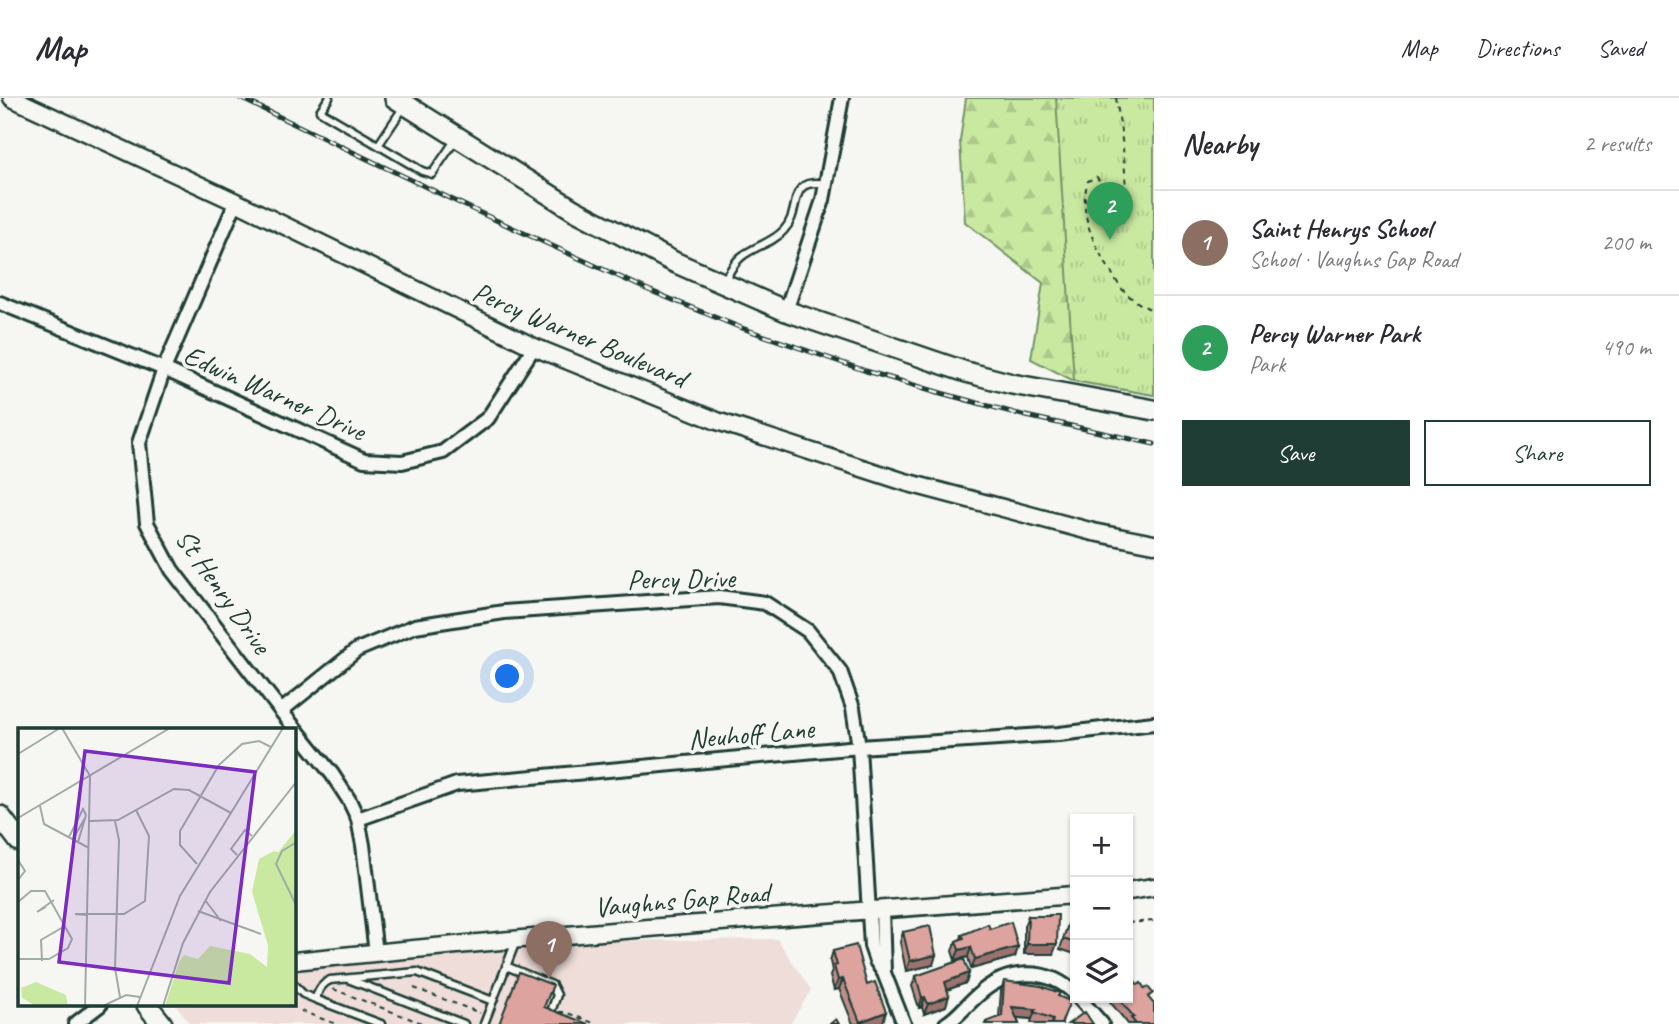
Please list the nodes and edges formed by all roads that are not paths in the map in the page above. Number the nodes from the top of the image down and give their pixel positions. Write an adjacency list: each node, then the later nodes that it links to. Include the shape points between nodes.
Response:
1 (12, 98): 8 (street, Percy Warner Boulevard)
2 (329, 98): 6 (lane, via 320,111)
3 (842, 98): 7 (street)
4 (400, 101): 5 (main road); 6 (lane)
5 (457, 137): 6 (lane, via 432,174); 9 (main road, via 574,209)
6 (379, 144)
7 (827, 184): 9 (lane, via 806,183 784,231 740,257); 11 (street)
8 (236, 202): 12 (street, Percy Warner Boulevard); 13 (street, St Henry Drive)
9 (723, 283): 11 (main road)
10 (0, 303): 13 (street, Edwin Warner Drive)
11 (786, 311): 14 (main road, via 966,372)
12 (534, 347): 13 (street, Edwin Warner Drive, via 488,418 443,452 402,462 365,460); 15 (street, Percy Warner Boulevard, via 717,421 905,482)
13 (164, 369): 16 (street, St Henry Drive, via 139,443 147,523 172,570)
14 (1154, 410)
15 (1154, 544)
16 (281, 711): 18 (street, St Henry Drive); 20 (street, Percy Drive, via 357,650 415,626 504,612 719,597 765,603 808,631 840,671 853,708)
17 (1154, 723): 20 (street, Neuhoff Lane)
18 (295, 728)
19 (296, 730): 22 (street, St Henry Drive, via 332,774)
20 (859, 747): 22 (street, Neuhoff Lane, via 457,784); 27 (street, Percy Drive)
21 (0, 816): 23 (main road)
22 (358, 819): 29 (street, St Henry Drive)
23 (18, 840)
24 (1154, 887): 25 (street)
25 (1133, 890)
26 (1070, 895): 27 (street, Vaughns Gap Road)
27 (875, 910): 28 (street, Vaughns Gap Road); 47 (street, Percy Drive, via 884,973)
28 (516, 940): 29 (street, Vaughns Gap Road); 31 (lane)
29 (376, 953): 30 (street, Vaughns Gap Road)
30 (296, 961)
31 (506, 967): 36 (lane); 40 (lane, via 552,985 557,995)
32 (346, 978): 35 (lane, via 330,980); 36 (lane, via 417,972); 46 (lane)
33 (296, 987): 35 (lane)
34 (1070, 990): 42 (street, via 1044,975 1013,975 986,988)
35 (315, 999): 45 (lane)
36 (493, 1001): 41 (lane)
37 (1083, 1003): 48 (street)
38 (99, 1006): 43 (street)
39 (148, 1006): 44 (main road)
40 (550, 1013)
41 (486, 1020)
42 (952, 1022)
43 (75, 1024)
44 (162, 1024)
45 (381, 1024)
46 (464, 1024)
47 (904, 1024)
48 (1102, 1024)

